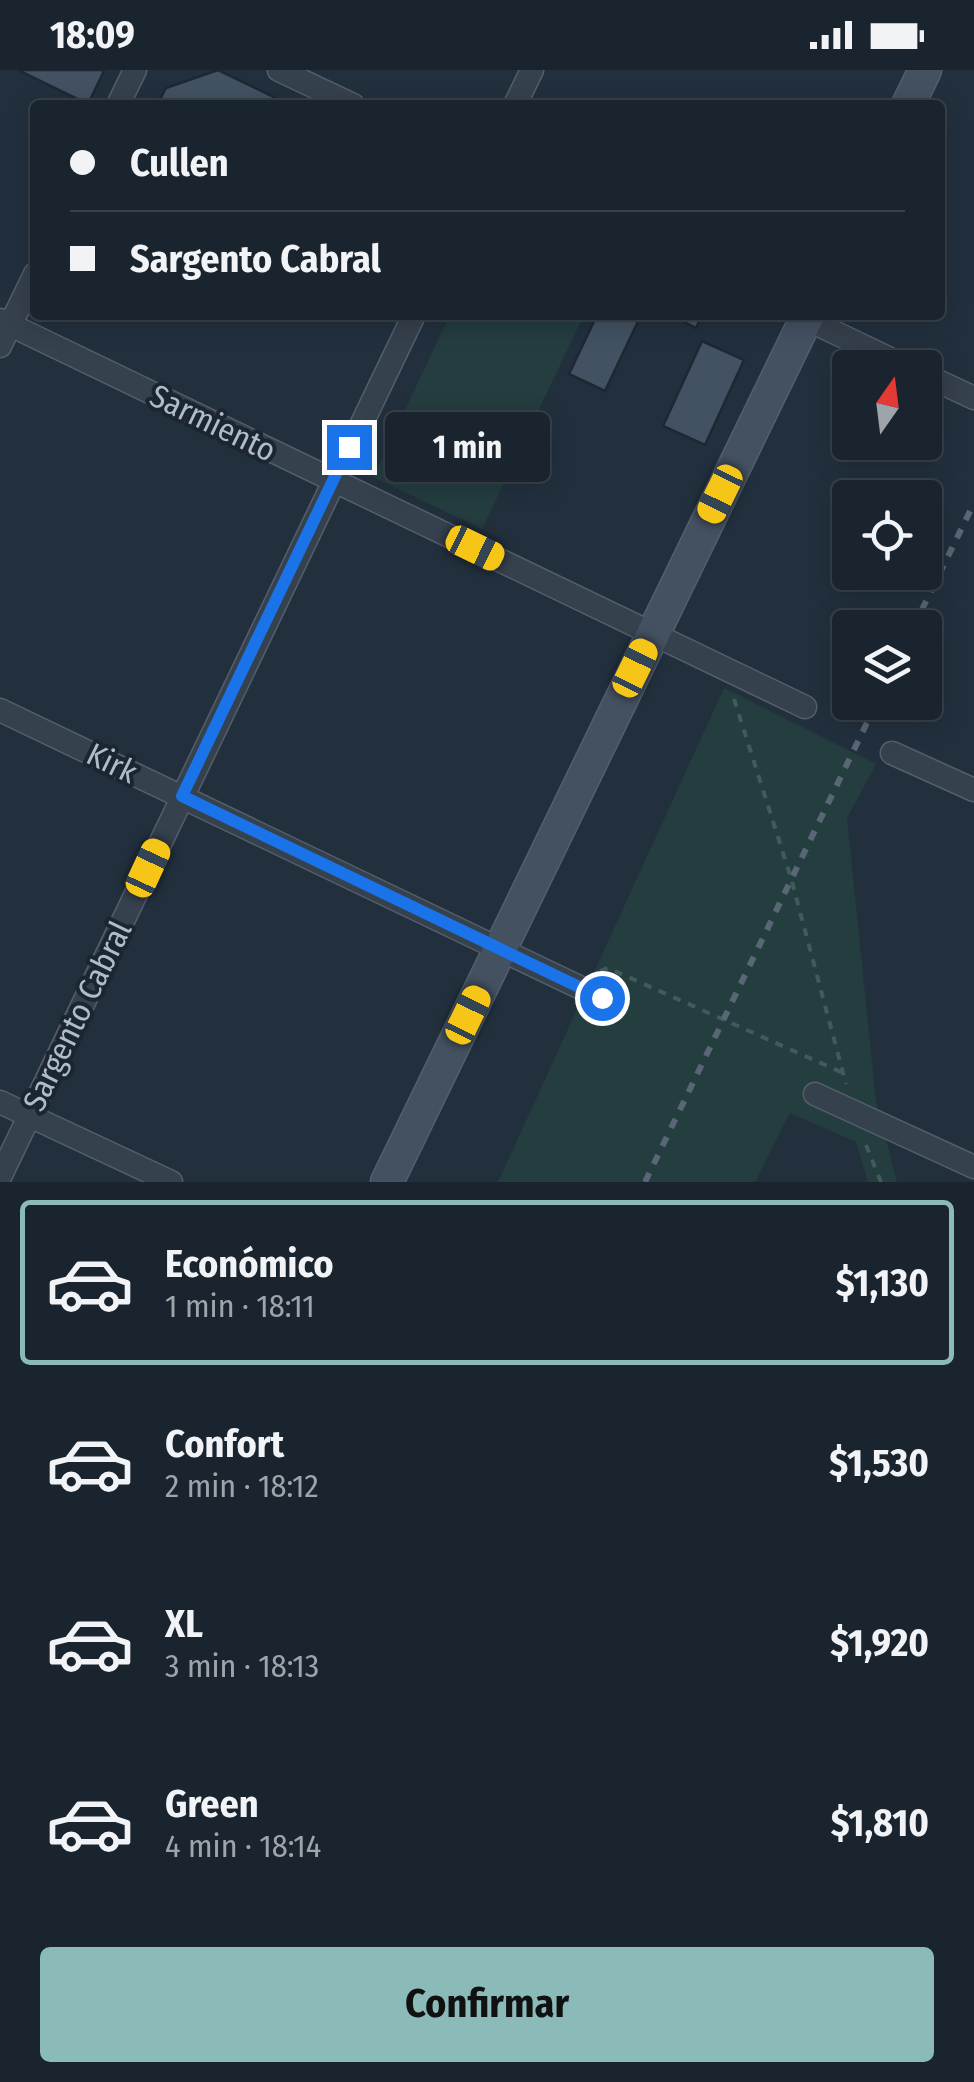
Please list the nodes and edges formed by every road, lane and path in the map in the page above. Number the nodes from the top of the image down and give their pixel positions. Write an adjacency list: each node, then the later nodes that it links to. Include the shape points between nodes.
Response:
1 (135, 70): 5 (street)
2 (278, 70): 6 (street)
3 (532, 70): 7 (street)
4 (924, 70): 8 (main road)
5 (120, 100)
6 (342, 100)
7 (517, 100)
8 (910, 100)
9 (30, 283): 13 (street)
10 (412, 320): 17 (street, Sargento Cabral)
11 (802, 320): 18 (main road)
12 (812, 320): 14 (street)
13 (3, 330): 17 (street, Sarmiento)
14 (873, 350)
15 (942, 383): 16 (street)
16 (974, 398)
17 (333, 480): 18 (street, Sarmiento); 24 (street, Sargento Cabral)
18 (652, 633): 19 (street, Sarmiento); 25 (main road)
19 (725, 668): 20 (street, Sarmiento); 28 (path)
20 (805, 707)
21 (0, 710): 24 (street, Kirk)
22 (892, 753): 23 (street)
23 (974, 790)
24 (182, 796): 25 (street, Kirk); 32 (street, Sargento Cabral)
25 (500, 949): 26 (street, Kirk); 36 (main road)
26 (568, 982): 27 (street, Kirk); 28 (path, via 608,968)
27 (602, 998)
28 (843, 1073): 31 (path)
29 (815, 1094): 31 (street)
30 (0, 1102): 32 (street)
31 (853, 1111): 33 (street); 37 (path)
32 (30, 1116): 34 (street, Sargento Cabral); 35 (street)
33 (974, 1167)
34 (0, 1177)
35 (171, 1182)
36 (387, 1182)
37 (881, 1182)

